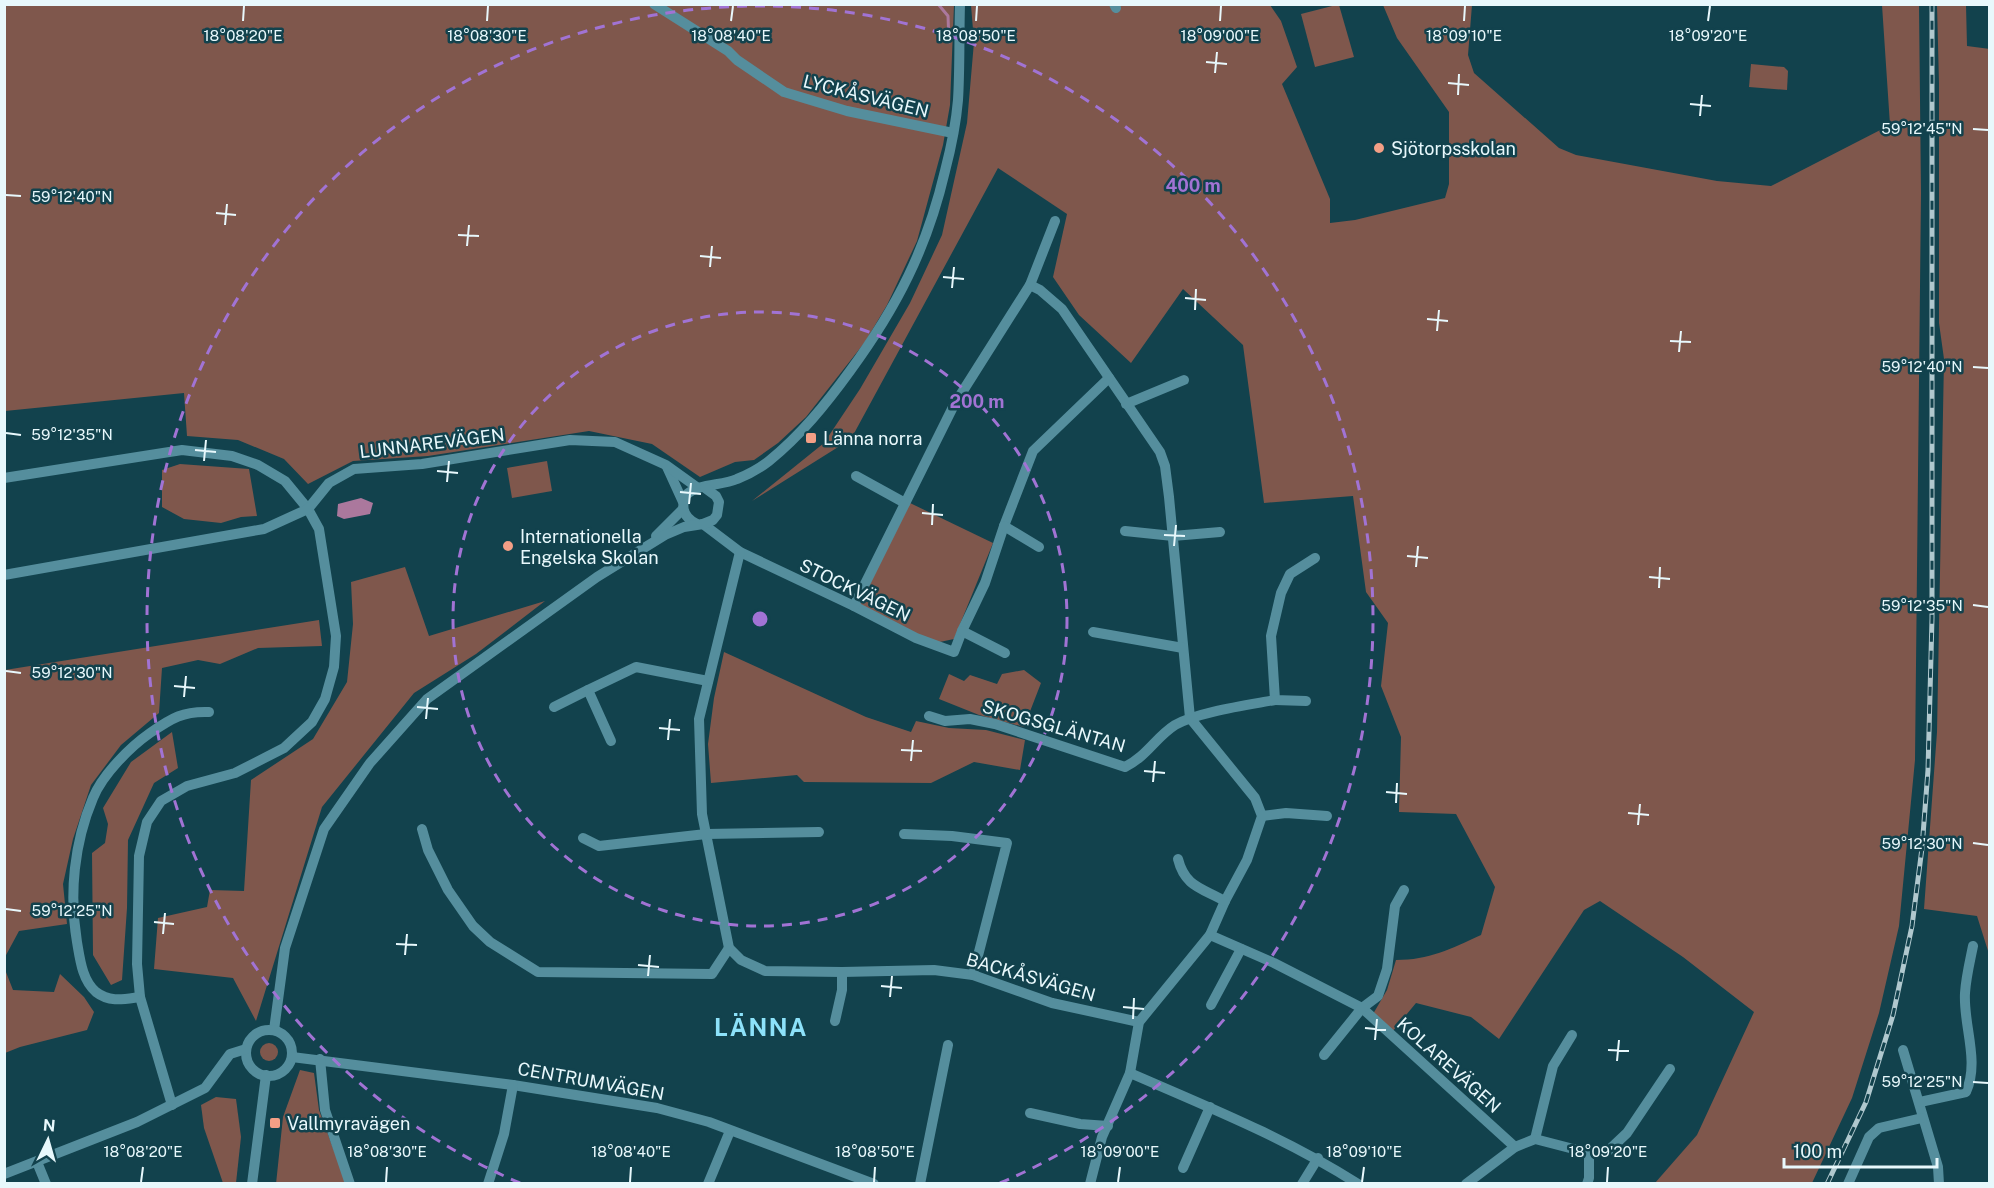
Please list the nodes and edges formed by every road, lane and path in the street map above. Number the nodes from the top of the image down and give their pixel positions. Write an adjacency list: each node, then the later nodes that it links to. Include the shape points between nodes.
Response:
1 (654, 4): 3 (street, LYCKÅSVÄGEN, via 784,92 847,111)
2 (960, 4): 3 (street, via 958,101)
3 (953, 133): 12 (street, via 935,212 897,301 803,432 767,463)
4 (1055, 221): 5 (street)
5 (1038, 285): 6 (street, via 1062,309); 15 (street, via 954,405)
6 (1109, 378): 8 (street); 20 (street, STOCKVÄGEN, via 1033,451)
7 (1184, 380): 8 (street)
8 (1126, 404): 23 (street, via 1160,452 1165,466)
9 (666, 465): 13 (street, LUNNAREVÄGEN); 16 (street); 17 (street, LUNNAREVÄGEN, via 615,442 570,440 422,464 354,469 329,483)
10 (856, 476): 15 (street)
11 (4, 478): 17 (street, via 182,450 232,456 258,465 285,481)
12 (737, 480): 13 (street); 14 (street)
13 (701, 488): 14 (street); 16 (street, via 686,495)
14 (719, 502): 18 (street)
15 (905, 503): 30 (street)
16 (683, 505): 19 (street, via 686,516); 25 (street)
17 (308, 509): 29 (street, LUNNAREVÄGEN, via 264,529); 60 (street, via 319,529 336,636 334,667 325,699 312,722 284,748 235,773 187,786 161,801 147,822 139,856)
18 (717, 515): 19 (street); 24 (street)
19 (700, 524): 24 (street, STOCKVÄGEN); 25 (street, via 684,527)
20 (1004, 526): 26 (street); 31 (street, STOCKVÄGEN, via 985,583)
21 (1125, 531): 23 (street)
22 (1220, 532): 23 (street)
23 (1173, 536): 33 (street)
24 (726, 541): 27 (street, STOCKVÄGEN)
25 (644, 547): 65 (street, via 597,576 427,699 370,763 324,829 285,948)
26 (1039, 547)
27 (740, 552): 30 (street, STOCKVÄGEN); 35 (street)
28 (1315, 558): 37 (street, via 1290,574 1281,593 1271,636)
29 (4, 575)
30 (855, 606): 31 (street, STOCKVÄGEN, via 916,638 954,652)
31 (962, 631): 34 (street)
32 (1094, 632): 33 (street)
33 (1183, 648): 42 (street)
34 (1005, 653)
35 (708, 681): 36 (street, via 636,667); 48 (street, via 699,720)
36 (588, 690): 39 (street); 43 (street)
37 (1275, 700): 38 (street); 42 (street)
38 (1306, 701)
39 (554, 707)
40 (209, 712): 60 (street, via 191,712 167,722 135,744 94,796 80,841 72,883 72,916 86,980 97,993 112,1000)
41 (928, 716): 42 (street, SKOGSGLÄNTAN, via 995,724 1125,767 1137,761 1174,726)
42 (1190, 718): 44 (street, via 1255,798)
43 (611, 741)
44 (1262, 816): 45 (street); 53 (street, via 1247,860)
45 (1327, 816)
46 (422, 829): 56 (street, via 448,890 473,926 490,942 538,972 712,975)
47 (819, 832): 48 (street)
48 (706, 834): 50 (street, via 599,846); 56 (street)
49 (904, 834): 59 (street, via 1007,843)
50 (583, 838)
51 (1178, 859): 53 (street, via 1190,882)
52 (1404, 890): 62 (street, via 1395,906 1387,969 1377,996)
53 (1225, 901): 54 (street)
54 (1210, 935): 57 (street, KOLAREVÄGEN); 64 (street)
55 (1973, 946): 77 (street, via 1965,994 1972,1079 1966,1092)
56 (729, 948): 58 (street, BACKÅSVÄGEN, via 741,960 765,971)
57 (1241, 949): 61 (street); 62 (street, KOLAREVÄGEN)
58 (842, 972): 59 (street, BACKÅSVÄGEN, via 934,970); 63 (street)
59 (973, 975): 64 (street, BACKÅSVÄGEN, via 1052,1003)
60 (140, 997): 78 (street)
61 (1211, 1005)
62 (1362, 1008): 70 (street); 85 (street, KOLAREVÄGEN)
63 (835, 1021)
64 (1139, 1022): 74 (street)
65 (274, 1030): 68 (street, via 259,1032); 71 (street, via 288,1040)
66 (1572, 1035): 84 (street, via 1553,1066)
67 (948, 1044): 98 (street)
68 (246, 1049): 75 (street, via 253,1069); 78 (street, via 230,1054 205,1088)
69 (1903, 1050): 77 (street)
70 (1324, 1055)
71 (292, 1057): 72 (street, CENTRUMVÄGEN); 75 (street, via 283,1071)
72 (320, 1059): 76 (street, CENTRUMVÄGEN); 94 (street, via 325,1110)
73 (1670, 1069): 86 (street, via 1627,1133 1609,1150)
74 (1130, 1073): 79 (street); 82 (street)
75 (266, 1075): 93 (street)
76 (513, 1085): 83 (street, CENTRUMVÄGEN, via 657,1108); 95 (street, via 504,1134)
77 (1920, 1102): 81 (street)
78 (172, 1105): 88 (street)
79 (1210, 1107): 87 (street); 89 (street)
80 (1030, 1113): 82 (street)
81 (1922, 1118): 104 (street, via 1879,1128 1869,1137); 105 (street, via 1938,1167)
82 (1108, 1126): 99 (street)
83 (730, 1131): 91 (street, CENTRUMVÄGEN); 96 (street)
84 (1535, 1139): 85 (street); 86 (street)
85 (1515, 1147): 102 (street)
86 (1589, 1153): 103 (street)
87 (1318, 1158): 100 (street); 101 (street)
88 (37, 1162): 90 (street); 92 (street)
89 (1183, 1168)
90 (4, 1174)
91 (845, 1179): 97 (street, CENTRUMVÄGEN)
92 (46, 1184)
93 (252, 1184)
94 (350, 1184)
95 (488, 1184)
96 (708, 1184)
97 (874, 1184)
98 (920, 1184)
99 (1090, 1184)
100 (1302, 1184)
101 (1358, 1184)
102 (1466, 1184)
103 (1587, 1184)
104 (1848, 1184)
105 (1939, 1184)

